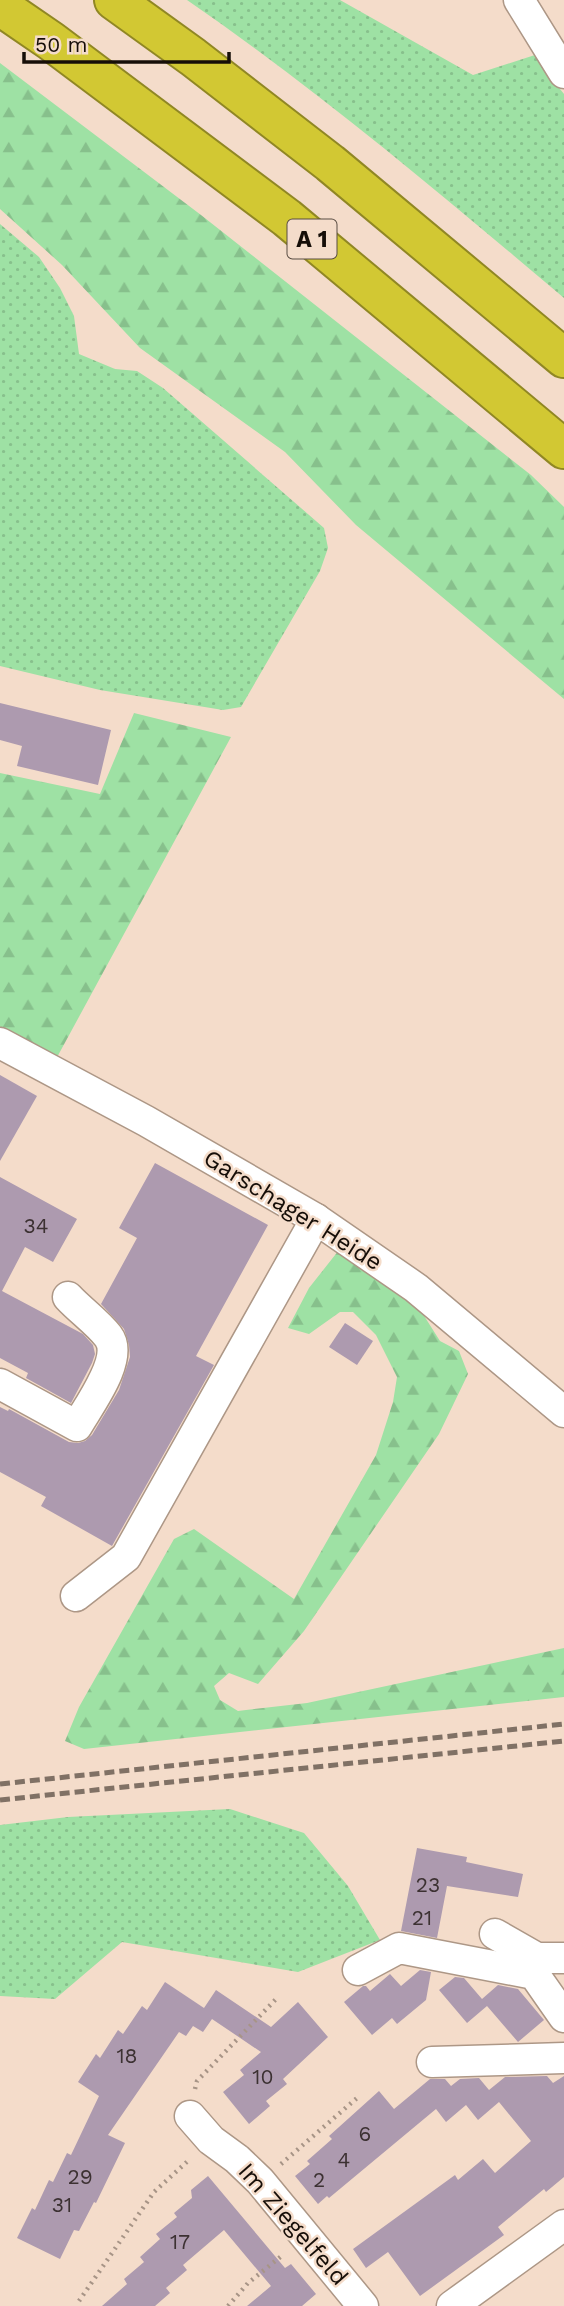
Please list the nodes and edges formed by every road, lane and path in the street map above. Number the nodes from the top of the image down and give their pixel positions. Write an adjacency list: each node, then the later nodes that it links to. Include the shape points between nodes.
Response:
1 (114, 0): 5 (highway, via 330,163)
2 (519, 0): 4 (street)
3 (1, 3): 6 (highway, A 1, via 286,218)
4 (564, 73)
5 (564, 358)
6 (564, 449)
7 (0, 1043): 8 (street, Garschager Heide)
8 (316, 1219): 11 (street, Garschager Heide, via 416,1288); 12 (street, via 126,1557)
9 (68, 1297): 10 (street, via 109,1338 113,1354 109,1370 77,1426)
10 (0, 1384)
11 (564, 1412)
12 (76, 1596)
13 (495, 1934): 14 (street, via 537,1958)
14 (564, 1958)
15 (358, 1970): 17 (street, via 399,1948 534,1974)
16 (278, 1997): 21 (path, via 197,2081)
17 (564, 2017)
18 (564, 2057): 19 (street)
19 (432, 2062)
20 (357, 2098): 23 (path)
21 (190, 2116): 22 (street, Im Ziegelfeld)
22 (211, 2140): 23 (street, Im Ziegelfeld); 26 (path, via 154,2192)
23 (260, 2181): 25 (street, Im Ziegelfeld)
24 (564, 2225): 29 (street)
25 (306, 2236): 27 (path, via 248,2283); 28 (street, Im Ziegelfeld)
26 (79, 2301)
27 (229, 2306)
28 (363, 2306)
29 (452, 2306)

